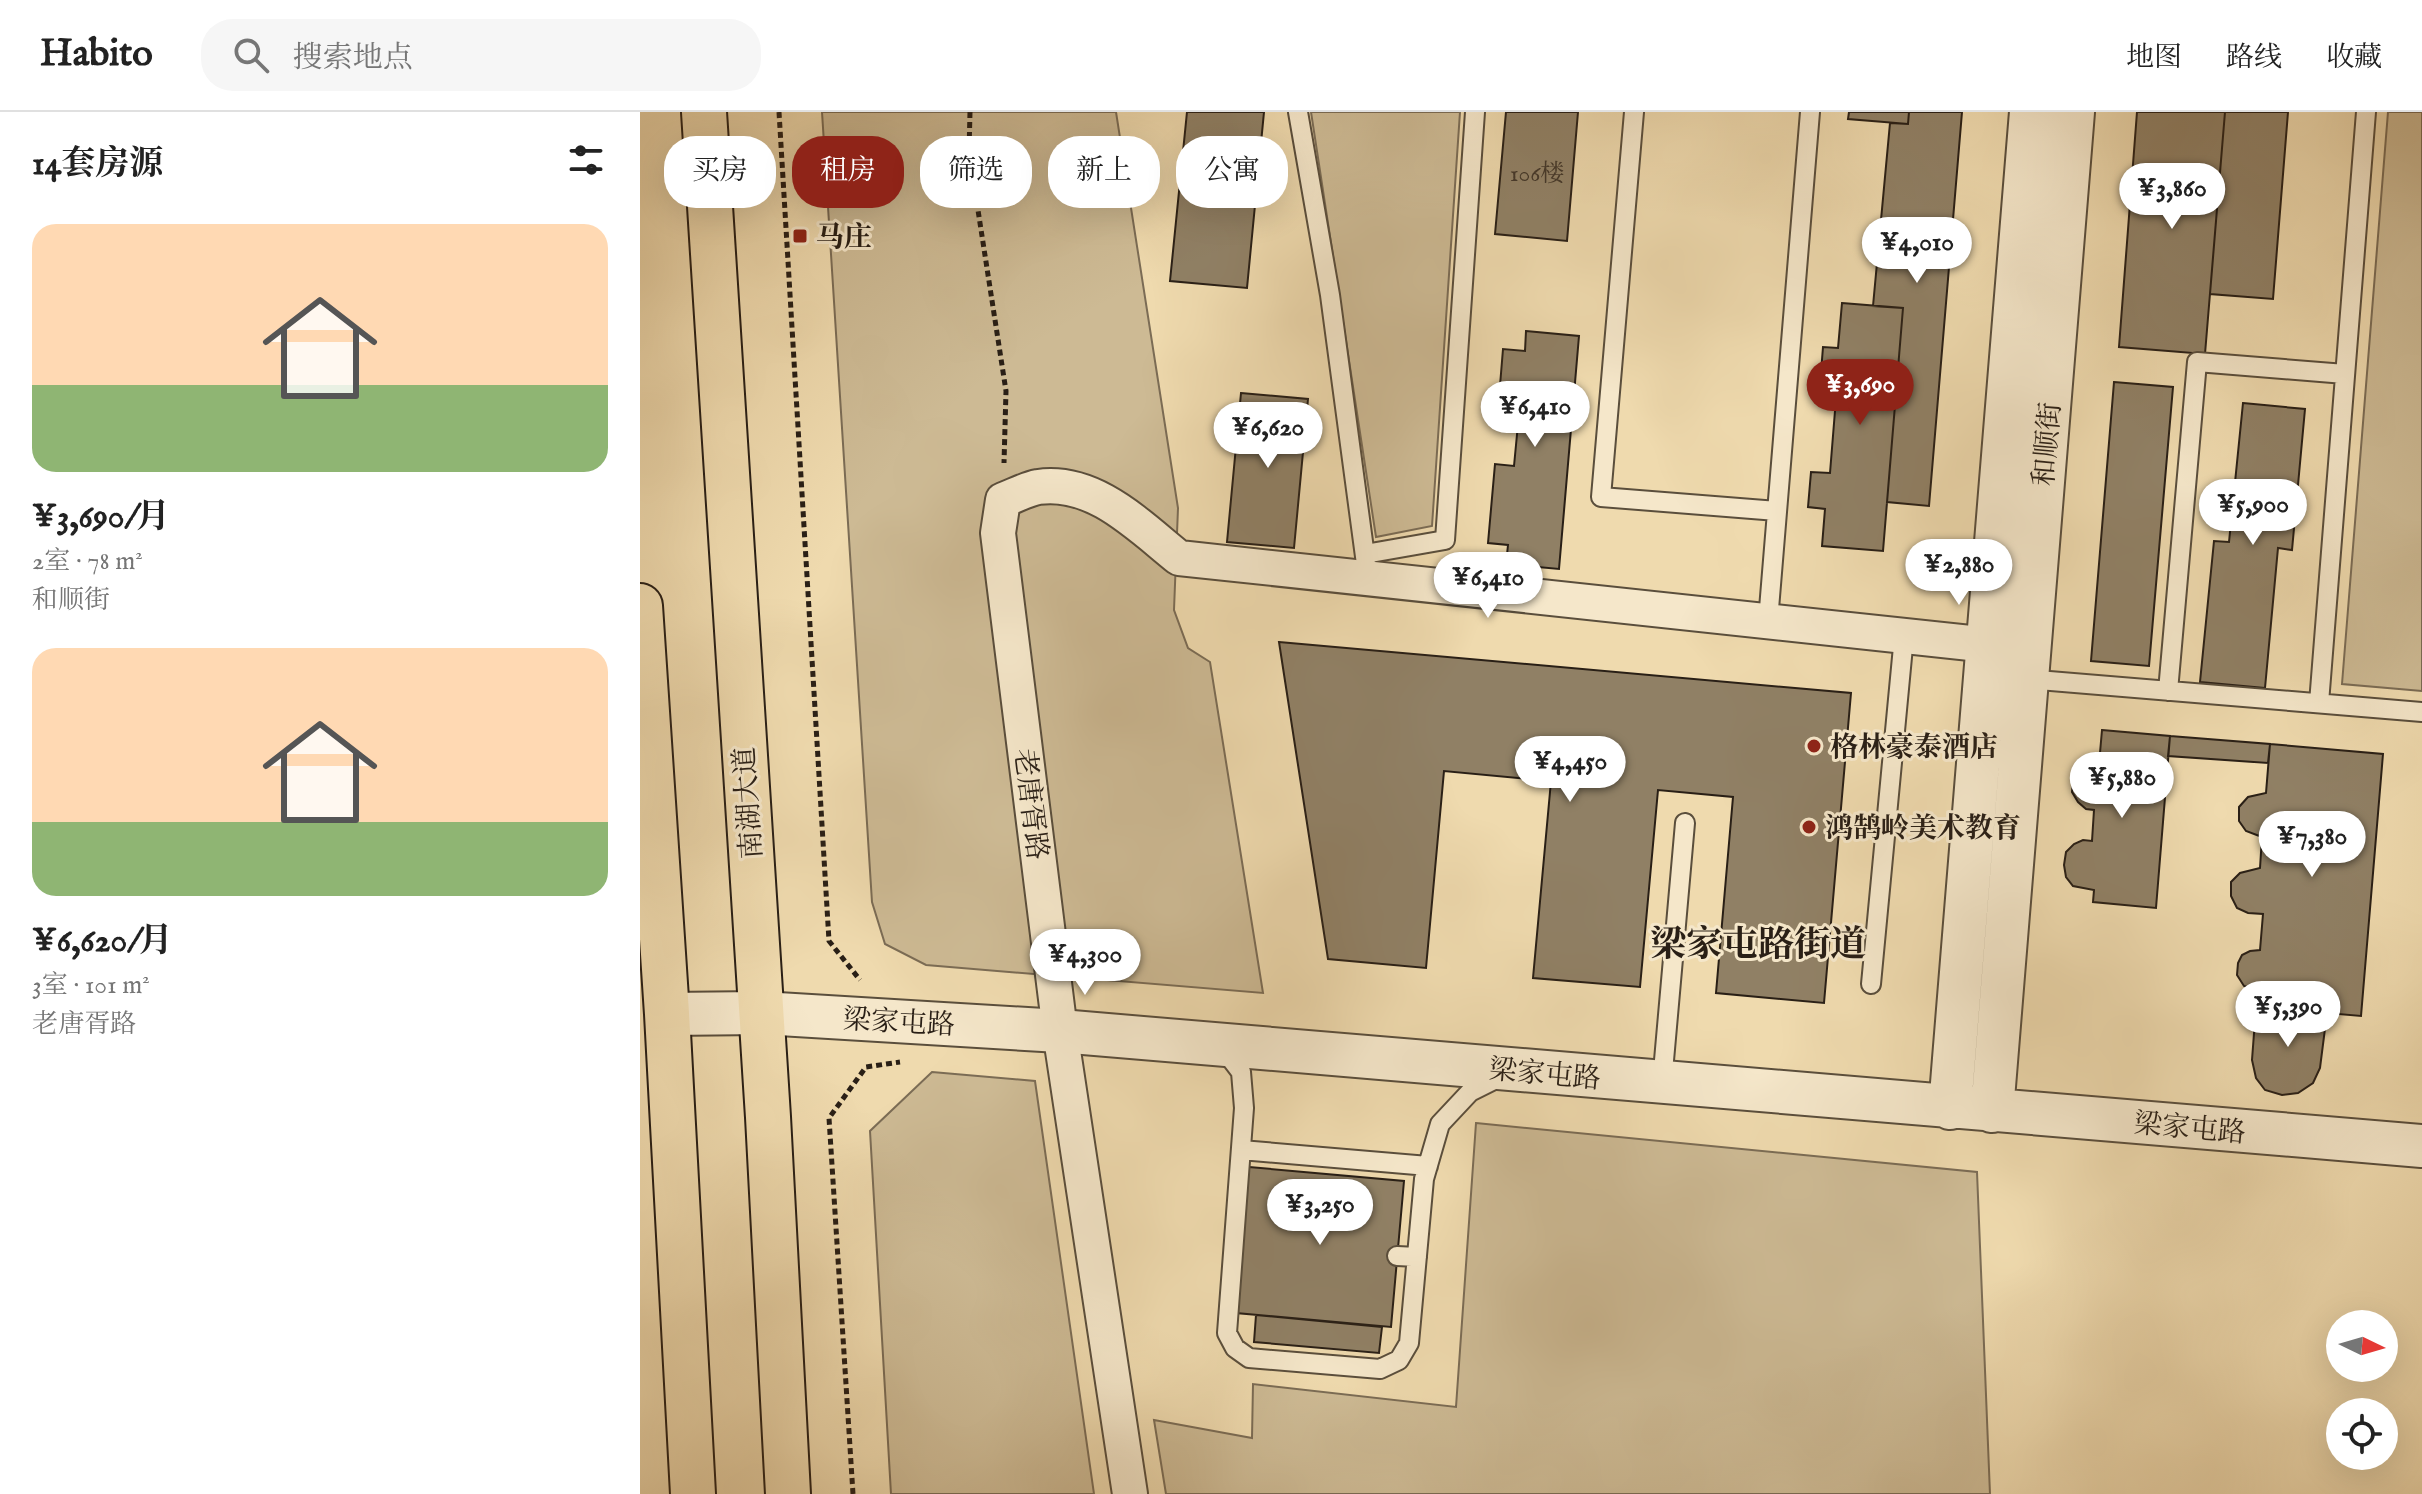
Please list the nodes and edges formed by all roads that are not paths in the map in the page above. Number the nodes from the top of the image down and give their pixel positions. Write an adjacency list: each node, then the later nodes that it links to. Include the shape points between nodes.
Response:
1 (704, 112): 22 (highway, 南湖大道)
2 (1298, 112): 11 (lane, via 1330,295)
3 (1475, 112): 11 (lane, via 1445,540)
4 (1634, 112): 10 (lane, via 1601,497)
5 (1810, 112): 10 (lane)
6 (2031, 112): 15 (street, 和顺街)
7 (2073, 112): 16 (street, 和顺街)
8 (2366, 112): 9 (lane)
9 (2345, 374): 17 (lane, via 2197,362); 18 (lane)
10 (1777, 511): 13 (lane)
11 (1366, 566): 13 (street); 24 (street, 老唐胥路, via 1179,558 1113,505 1067,487 1037,487 1003,500 998,533)
12 (640, 606): 23 (highway)
13 (1768, 621): 14 (street)
14 (1904, 636): 15 (street); 21 (lane)
15 (1989, 645): 28 (street, 和顺街)
16 (2027, 679): 17 (lane); 29 (street, 和顺街)
17 (2168, 691): 18 (lane)
18 (2319, 703): 19 (lane)
19 (2422, 712)
20 (1685, 823): 27 (lane)
21 (1871, 984)
22 (761, 1013): 23 (street, 梁家屯路); 24 (street, 梁家屯路); 36 (highway, 南湖大道)
23 (667, 1014): 35 (highway)
24 (1060, 1031): 25 (street, 梁家屯路); 37 (street, 老唐胥路)
25 (1221, 1045): 26 (street, 梁家屯路); 31 (lane, via 1241,1072)
26 (1514, 1070): 27 (street, 梁家屯路); 32 (lane, via 1470,1092 1440,1124)
27 (1662, 1083): 28 (street, 梁家屯路)
28 (1950, 1108): 29 (street, 梁家屯路)
29 (1992, 1111): 30 (street, 梁家屯路)
30 (2422, 1146)
31 (1241, 1150): 32 (lane); 34 (lane, via 1238,1243 1227,1333 1249,1358 1380,1369 1399,1360 1409,1343)
32 (1428, 1166): 34 (lane)
33 (1397, 1256): 34 (lane)
34 (1417, 1257)
35 (693, 1494)
36 (788, 1494)
37 (1130, 1494)

